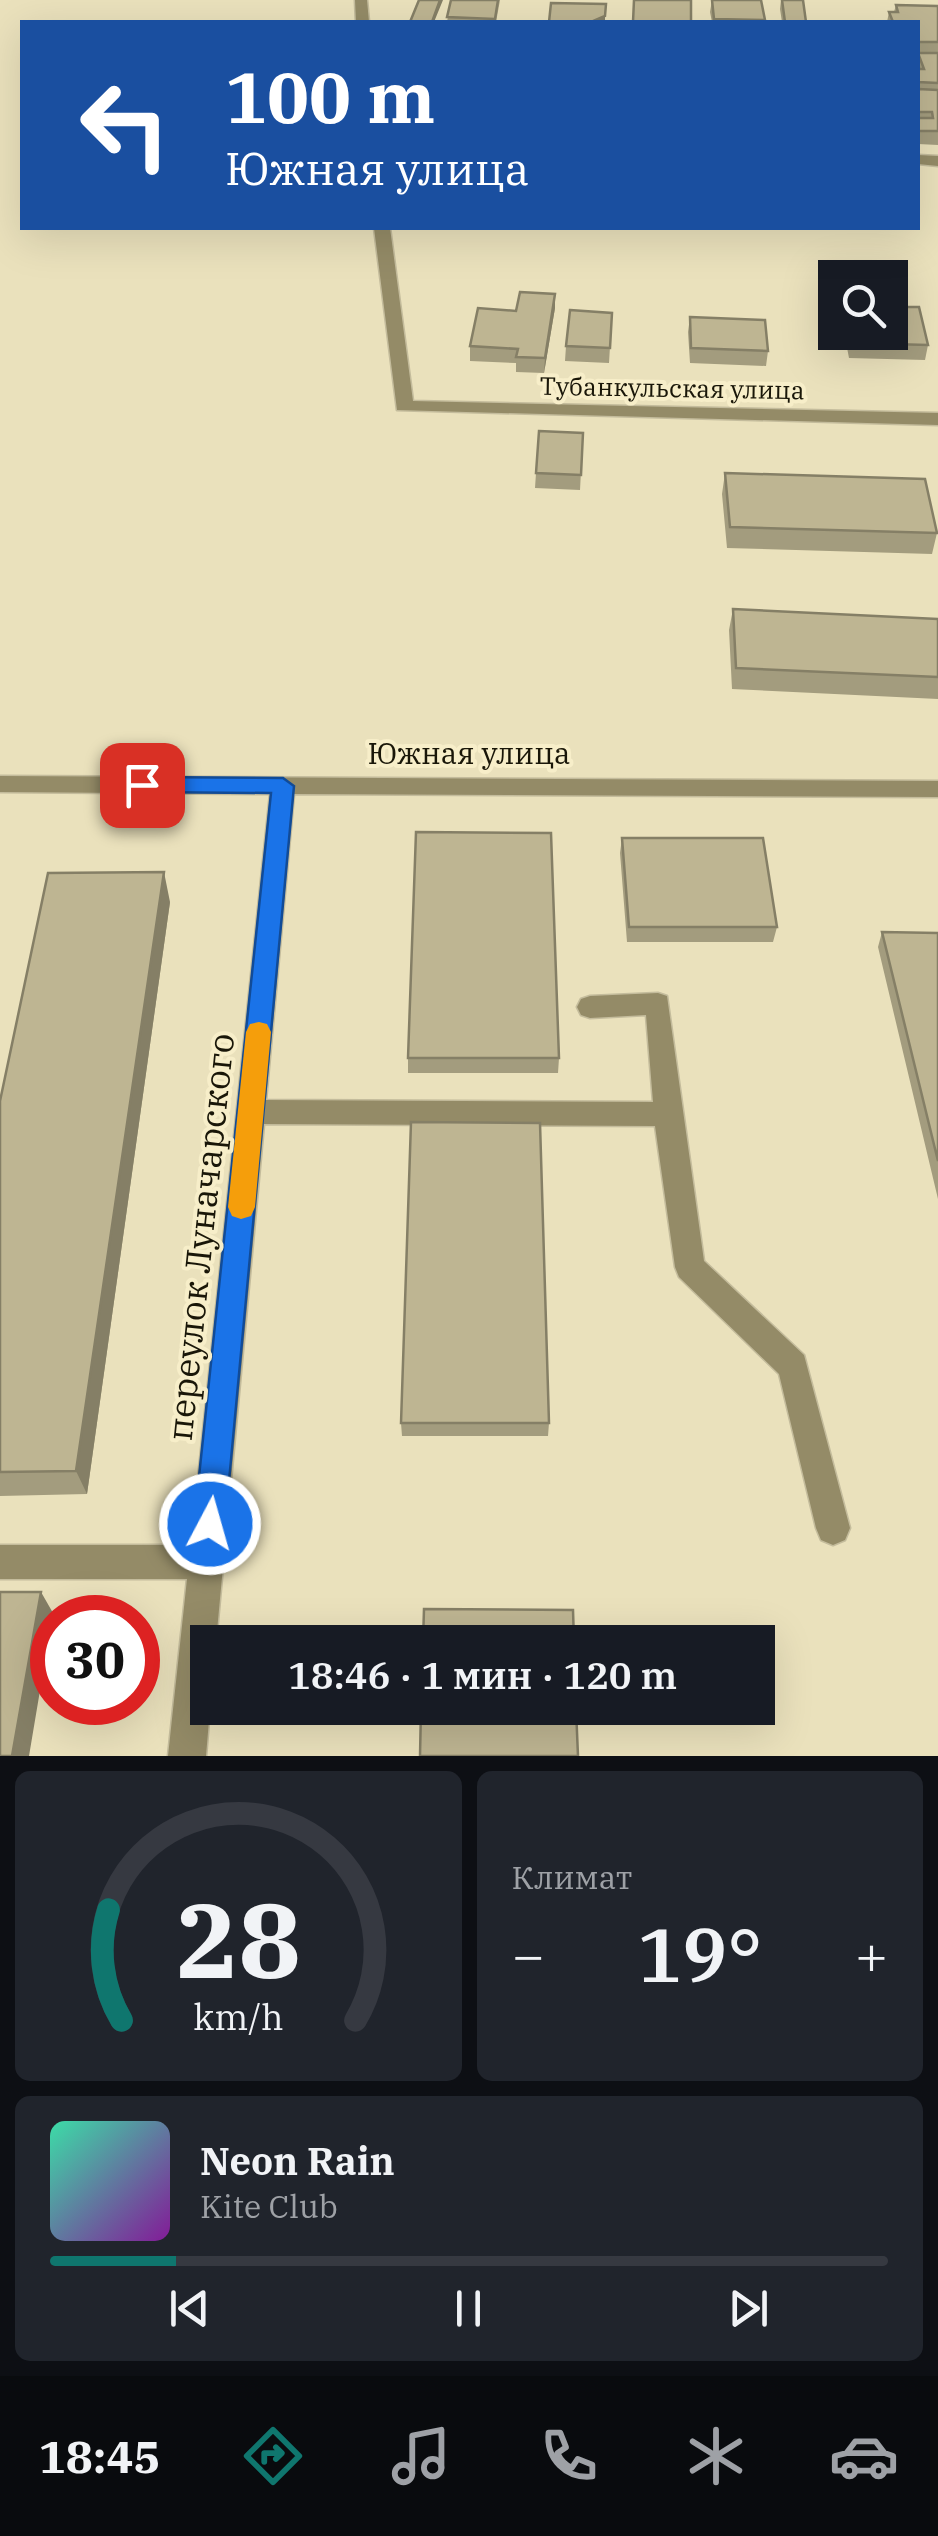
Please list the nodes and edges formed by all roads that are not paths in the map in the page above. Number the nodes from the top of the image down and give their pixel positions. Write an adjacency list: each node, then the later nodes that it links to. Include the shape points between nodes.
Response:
1 (382, 230): 2 (street, Тубанкульская улица, via 404,406)
2 (938, 419)
3 (0, 784): 4 (street, Южная улица)
4 (283, 786): 5 (street, Южная улица); 7 (street, переулок Луначарского)
5 (938, 789)
6 (590, 1006): 8 (street, via 658,1004)
7 (251, 1112): 8 (street); 11 (street, переулок Луначарского)
8 (668, 1114): 9 (street, via 690,1268 793,1366)
9 (833, 1528)
10 (0, 1562): 11 (street)
11 (206, 1562): 12 (street, переулок Луначарского)
12 (187, 1756)

